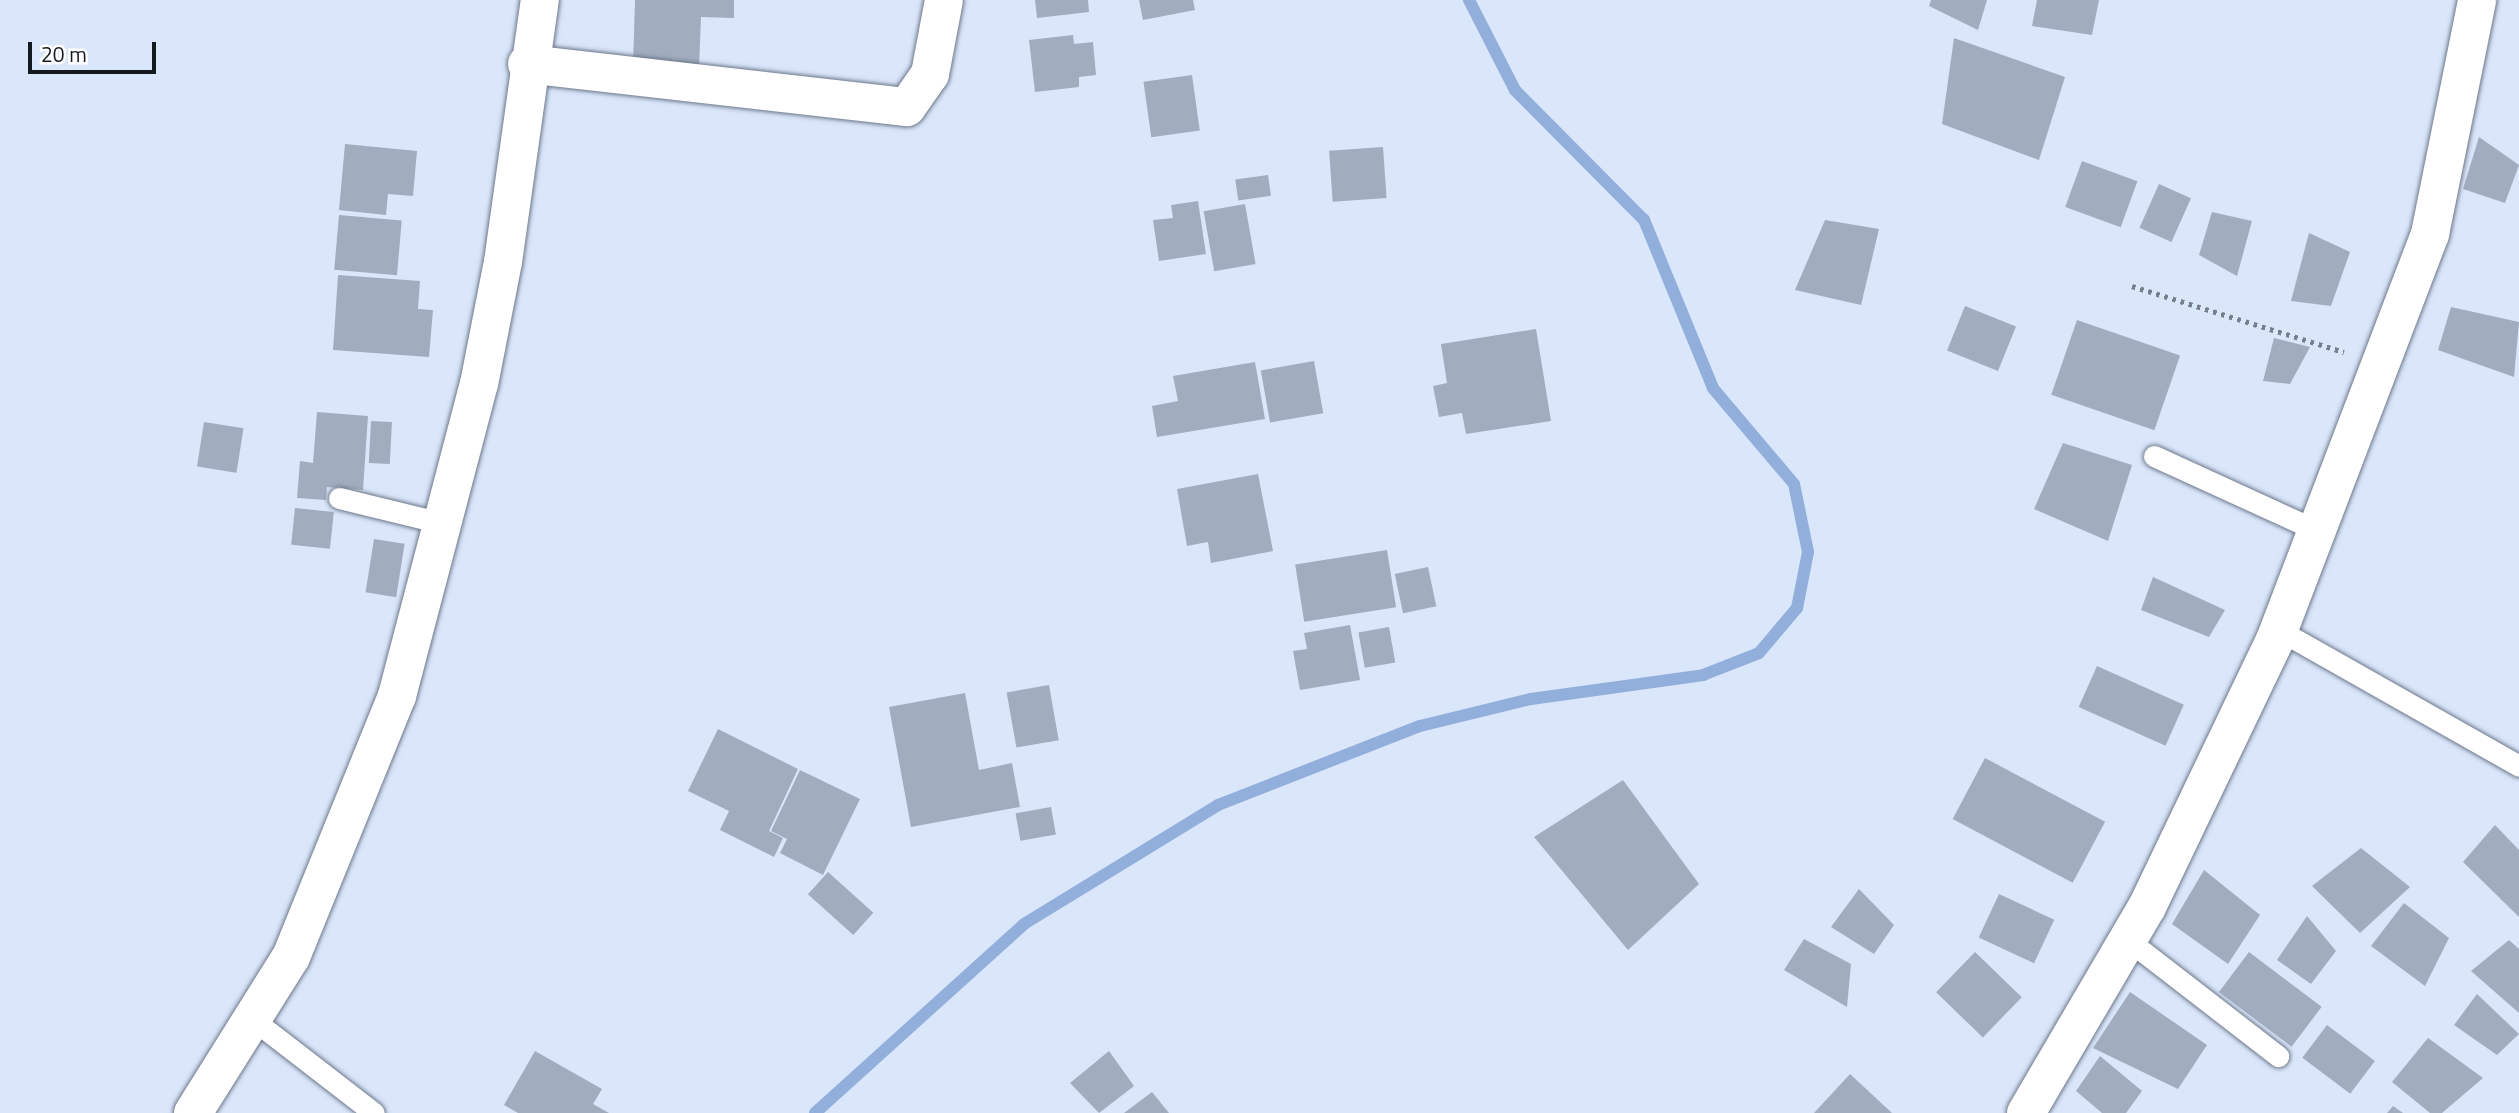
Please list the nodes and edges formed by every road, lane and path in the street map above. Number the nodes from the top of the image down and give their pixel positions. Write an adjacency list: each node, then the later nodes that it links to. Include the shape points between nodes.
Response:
1 (540, 0): 4 (street)
2 (944, 0): 4 (street, via 930,74 907,107)
3 (2477, 0): 6 (street, via 2430,234)
4 (527, 64): 9 (street, via 503,262)
5 (2132, 286): 6 (path)
6 (2381, 363): 10 (street)
7 (2154, 456): 10 (lane)
8 (339, 498): 9 (lane)
9 (446, 524): 14 (street, via 367,782 291,957)
10 (2318, 531): 11 (street)
11 (2279, 630): 12 (lane); 13 (street)
12 (2519, 766)
13 (2128, 940): 15 (lane); 18 (street)
14 (255, 1021): 16 (street); 17 (lane)
15 (2278, 1056)
16 (193, 1113)
17 (374, 1113)
18 (2026, 1113)

